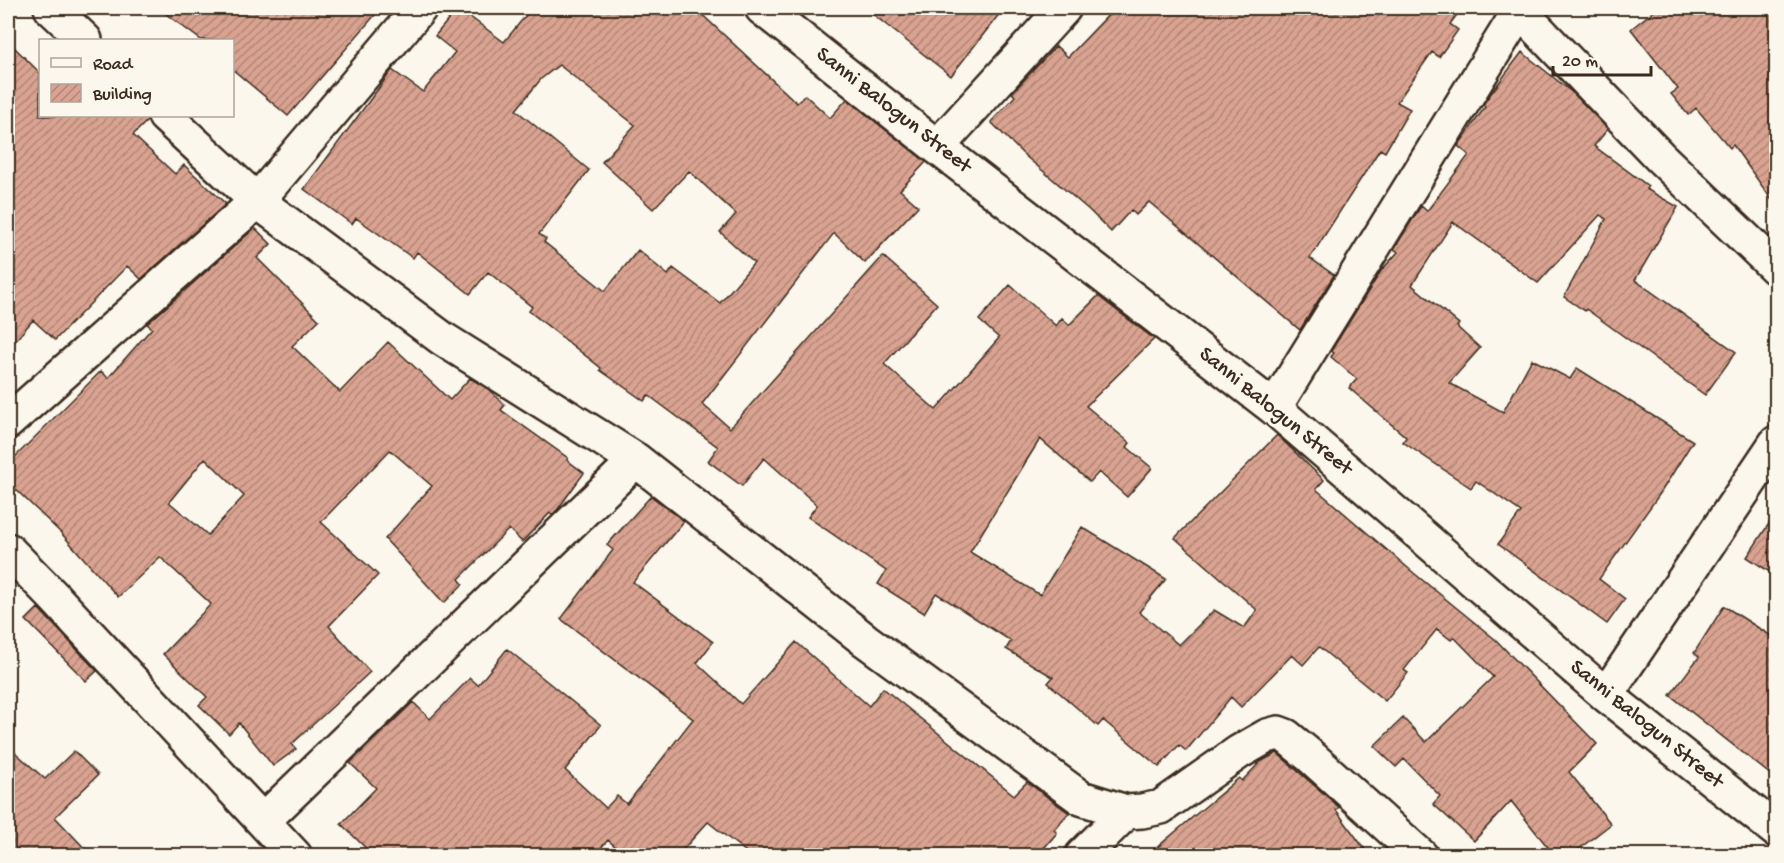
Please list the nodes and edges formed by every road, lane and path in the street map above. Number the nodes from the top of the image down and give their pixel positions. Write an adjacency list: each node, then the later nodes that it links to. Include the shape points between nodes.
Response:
1 (51, 8): 6 (street)
2 (420, 8): 9 (street)
3 (762, 8): 8 (street, Sanni Balogun Street)
4 (1064, 8): 8 (street)
5 (1518, 9): 10 (street, via 1660,157); 11 (street)
6 (84, 39)
7 (166, 117): 9 (street)
8 (937, 147): 11 (street, Sanni Balogun Street)
9 (257, 201): 12 (street); 14 (street, via 443,339)
10 (1776, 268)
11 (1274, 408): 16 (street, Sanni Balogun Street)
12 (8, 422)
13 (1776, 442): 16 (street)
14 (636, 460): 17 (street, via 865,640 1081,798); 18 (street)
15 (8, 550): 18 (street)
16 (1606, 694): 19 (street, Sanni Balogun Street)
17 (1126, 812): 21 (street); 22 (street, via 1161,807 1246,747 1278,733 1309,755)
18 (263, 821): 20 (street)
19 (1776, 830)
20 (295, 855)
21 (1082, 855)
22 (1421, 855)

